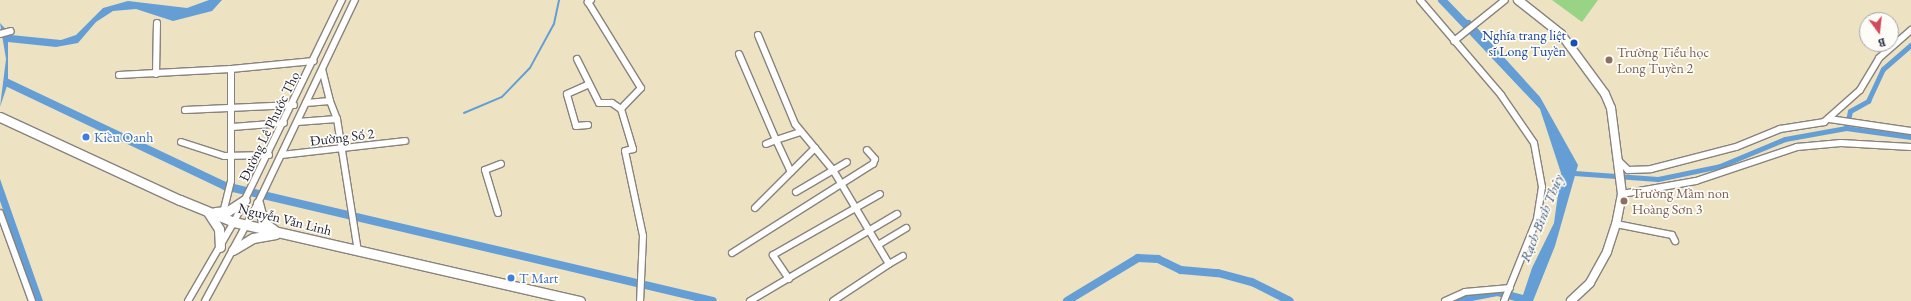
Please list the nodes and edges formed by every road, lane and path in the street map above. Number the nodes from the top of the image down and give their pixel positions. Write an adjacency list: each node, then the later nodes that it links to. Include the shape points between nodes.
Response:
1 (342, 0): 12 (street, Đường Lê Phước Thọ)
2 (355, 0): 14 (street, Đường Lê Phước Thọ)
3 (1420, 0): 13 (street)
4 (1505, 0): 13 (street)
5 (1518, 0): 51 (main road, via 1561,34 1605,94)
6 (587, 1): 27 (street, via 640,84 641,88)
7 (157, 23): 20 (street)
8 (1911, 30): 31 (street, via 1879,58 1862,88)
9 (11, 31): 10 (street)
10 (0, 34)
11 (758, 35): 37 (street, via 792,120)
12 (324, 39): 14 (street); 17 (street, Đường Lê Phước Thọ)
13 (1454, 41): 82 (street, via 1520,119 1534,143 1541,174 1537,220)
14 (334, 44): 19 (street, Đường Lê Phước Thọ)
15 (739, 54): 38 (street)
16 (577, 58): 22 (street)
17 (314, 61): 18 (street); 25 (street, Đường Lê Phước Thọ)
18 (231, 69): 20 (street); 26 (street)
19 (322, 70): 23 (street); 24 (street, Đường Lê Phước Thọ)
20 (156, 74): 21 (street)
21 (119, 75)
22 (589, 84): 27 (street, via 599,103 612,103); 34 (street, via 567,94 576,126)
23 (330, 101): 24 (street); 30 (street)
24 (306, 103): 32 (street, Đường Lê Phước Thọ)
25 (294, 105): 26 (street); 33 (street, Đường Lê Phước Thọ)
26 (232, 108): 28 (street); 35 (street)
27 (621, 108): 87 (street, via 633,149 625,151 643,236)
28 (185, 110)
29 (0, 117): 62 (highway, Nguyễn Văn Linh)
30 (337, 119): 32 (street); 44 (street)
31 (1829, 119): 36 (street); 51 (street, via 1780,129 1736,147 1651,169 1628,170)
32 (297, 122): 47 (street, Đường Lê Phước Thọ)
33 (284, 123): 35 (street); 46 (street, Đường Lê Phước Thọ)
34 (588, 125)
35 (232, 127): 48 (street)
36 (1911, 131)
37 (801, 132): 38 (street); 43 (street)
38 (776, 140): 41 (street); 53 (street)
39 (181, 142): 48 (street)
40 (405, 142): 44 (street, Đường Số 2)
41 (766, 144)
42 (1911, 147): 55 (street, via 1841,143 1797,147 1696,180)
43 (815, 148): 52 (street); 53 (street)
44 (344, 150): 47 (street, Đường Số 2); 77 (street)
45 (867, 150): 54 (street, via 874,159 874,164)
46 (268, 154): 48 (street); 58 (street, Đường Lê Phước Thọ)
47 (282, 155): 59 (street, Đường Lê Phước Thọ)
48 (231, 156): 65 (street, via 231,181)
49 (847, 162): 52 (street)
50 (501, 164): 64 (street, via 485,170)
51 (1620, 164): 55 (main road)
52 (833, 170): 54 (street); 56 (street)
53 (791, 172): 60 (street)
54 (842, 185): 61 (street); 78 (street)
55 (1621, 191): 68 (main road)
56 (796, 192)
57 (880, 194): 61 (street)
58 (245, 200): 65 (highway); 67 (street, Đường Lê Phước Thọ)
59 (258, 203): 69 (street, Đường Lê Phước Thọ); 72 (highway, via 263,222)
60 (755, 208)
61 (855, 208): 71 (street); 81 (street, via 773,255)
62 (208, 212): 65 (highway, Nguyễn Văn Linh); 75 (highway, via 219,229)
63 (0, 213): 83 (street)
64 (498, 213)
65 (222, 214): 67 (highway, Nguyễn Văn Linh)
66 (897, 214): 71 (street)
67 (234, 222): 69 (highway, Nguyễn Văn Linh); 75 (street, Đường Lê Phước Thọ)
68 (1616, 224): 73 (street, via 1672,235); 92 (main road, via 1607,252 1590,283)
69 (247, 226): 72 (highway, Nguyễn Văn Linh); 76 (street, Đường Lê Phước Thọ)
70 (906, 228): 74 (street)
71 (870, 231): 74 (street); 81 (street)
72 (279, 233): 76 (highway, via 253,238); 77 (highway, Nguyễn Văn Linh)
73 (1675, 241)
74 (878, 245): 80 (street)
75 (220, 247): 84 (street, Đường Lê Phước Thọ)
76 (233, 250): 85 (street, Đường Lê Phước Thọ)
77 (358, 251): 86 (highway, Nguyễn Văn Linh)
78 (732, 253)
79 (903, 256): 80 (street)
80 (889, 264): 89 (street)
81 (789, 279): 88 (street)
82 (1510, 289): 90 (street, via 1466,292); 91 (street)
83 (32, 301)
84 (188, 301)
85 (205, 301)
86 (580, 301)
87 (640, 301)
88 (750, 301)
89 (833, 301)
90 (1446, 301)
91 (1504, 301)
92 (1571, 301)

